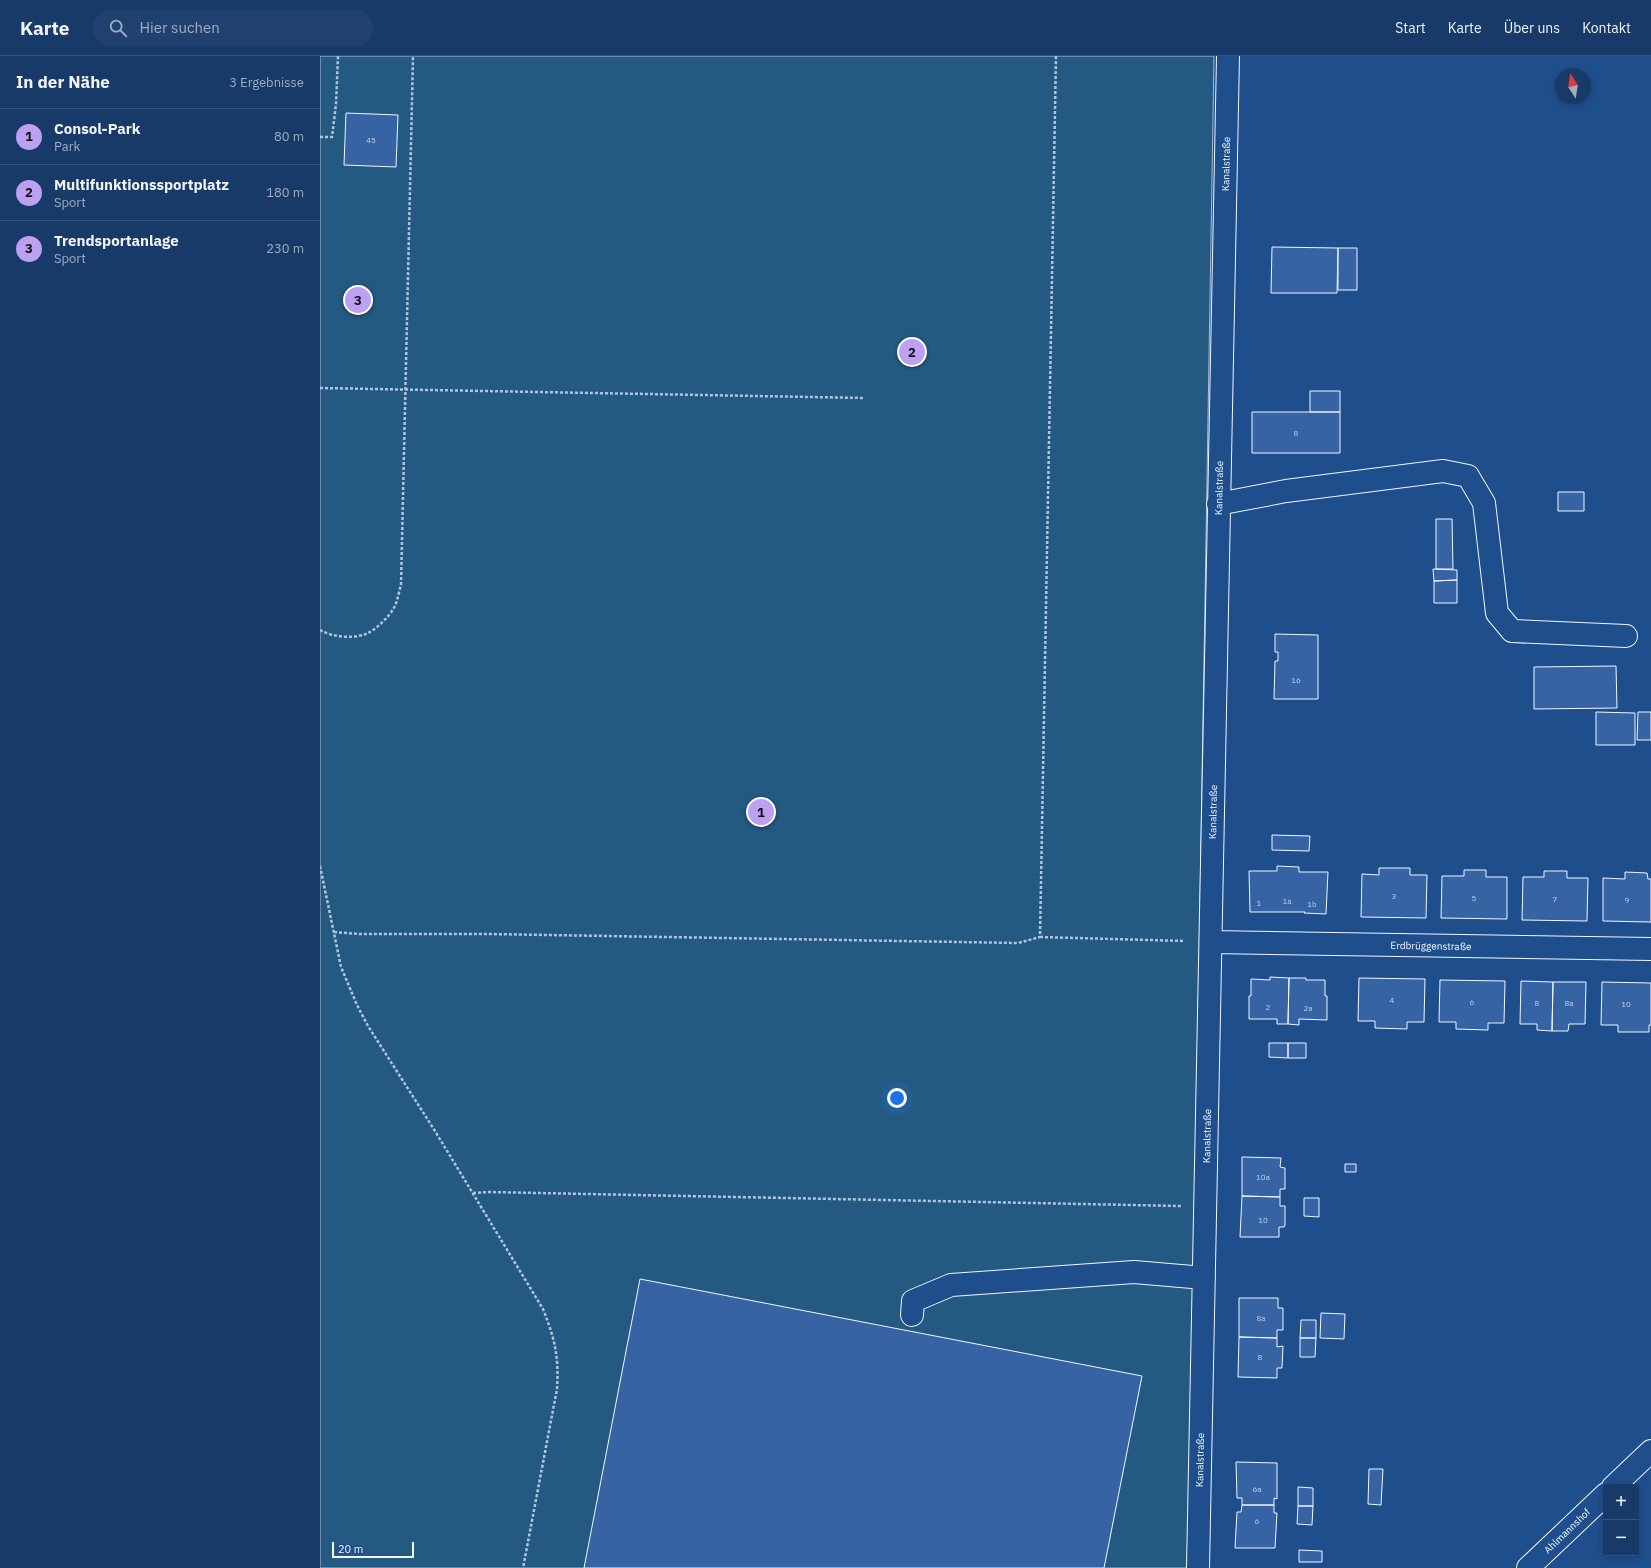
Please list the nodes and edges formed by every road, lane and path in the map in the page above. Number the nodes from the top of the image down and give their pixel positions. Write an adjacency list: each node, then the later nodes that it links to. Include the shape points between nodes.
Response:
1 (338, 56): 5 (path, via 332,137)
2 (413, 56): 7 (path)
3 (1056, 56): 14 (path)
4 (1228, 56): 9 (street, Kanalstraße)
5 (320, 137)
6 (320, 388): 7 (path)
7 (405, 389): 8 (path); 10 (path, via 401,585 394,606 382,623 366,634 347,636 327,634)
8 (865, 398)
9 (1218, 504): 11 (street, via 1286,491 1443,470 1468,476 1484,503 1497,614 1512,631); 15 (street, Kanalstraße)
10 (320, 630)
11 (1626, 636)
12 (320, 866): 13 (path)
13 (334, 932): 14 (path, via 1018,943); 17 (path, via 347,984 368,1026)
14 (1040, 937): 15 (path)
15 (1211, 942): 16 (street, Erdbrüggenstraße); 18 (street, Kanalstraße)
16 (1651, 949)
17 (473, 1194): 18 (path, via 496,1192); 24 (path, via 543,1309 556,1350 556,1389)
18 (1205, 1206): 19 (street, Kanalstraße)
19 (1204, 1278): 20 (street, via 1134,1272 951,1285 913,1300); 25 (street, Kanalstraße)
20 (912, 1315)
21 (1651, 1451): 22 (street)
22 (1616, 1484)
23 (1603, 1497): 26 (street, Ahlmannshof)
24 (523, 1568)
25 (1198, 1568)
26 (1528, 1568)

